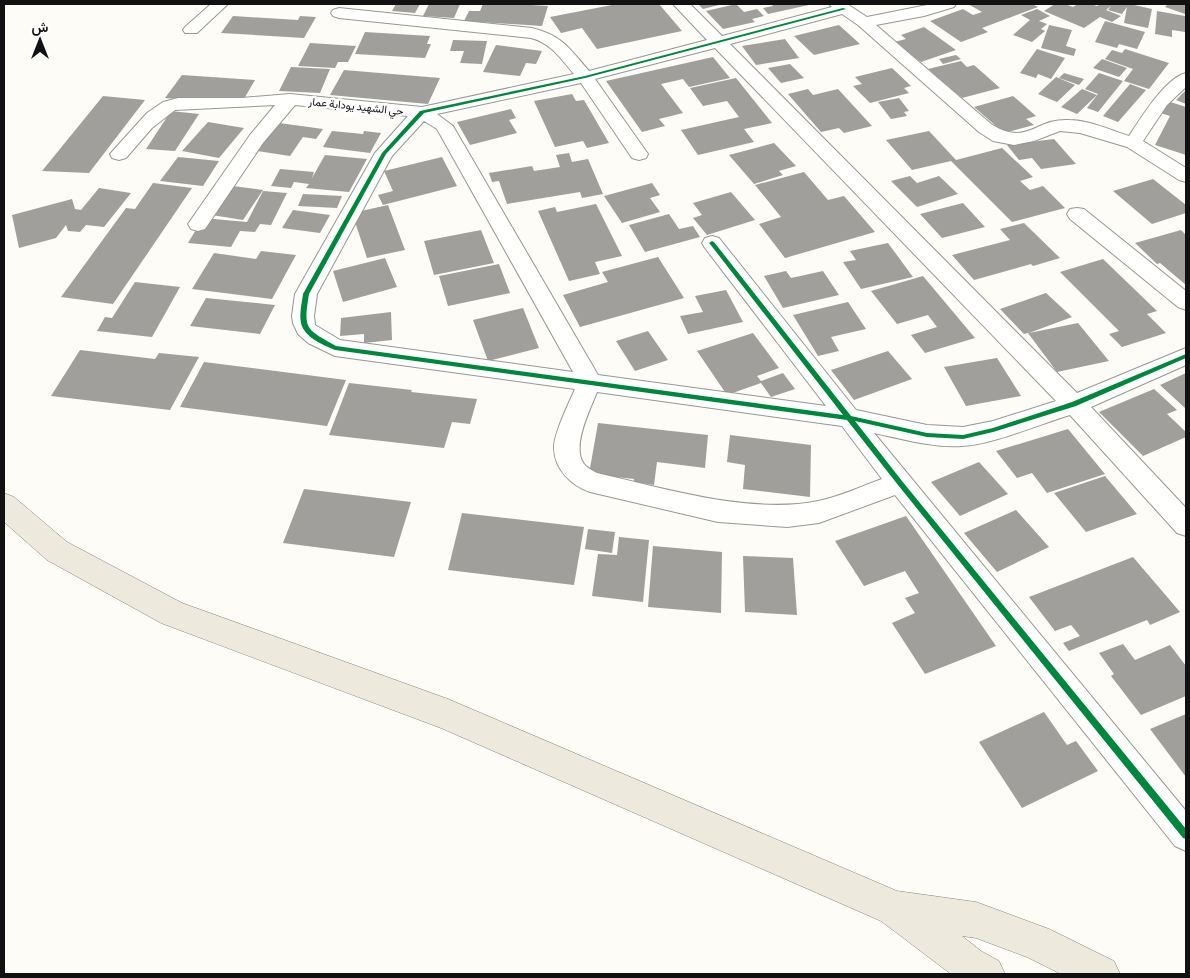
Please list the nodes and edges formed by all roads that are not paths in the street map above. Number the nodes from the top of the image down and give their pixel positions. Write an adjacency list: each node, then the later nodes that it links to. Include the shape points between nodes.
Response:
1 (220, 4): 7 (street)
2 (681, 4): 8 (street)
3 (948, 4): 6 (street)
4 (841, 6): 6 (street); 8 (street)
5 (339, 13): 9 (street, via 532,33 557,44)
6 (864, 22): 13 (street, via 984,128 999,137 1028,137 1056,126 1069,125)
7 (191, 30)
8 (719, 42): 9 (street); 23 (street)
9 (585, 77): 12 (street); 15 (street)
10 (1186, 78): 13 (street, via 1160,102)
11 (282, 102): 12 (street); 14 (street, via 173,104 156,114); 18 (street)
12 (423, 118): 22 (street, via 444,126); 22 (street, via 396,138 384,153 310,286 304,301 303,326 335,348)
13 (1133, 143): 16 (street)
14 (120, 154)
15 (640, 154)
16 (1186, 176)
17 (1077, 214): 20 (street)
18 (198, 224)
19 (712, 244): 24 (street)
20 (1186, 302)
21 (1186, 356): 23 (street)
22 (590, 382): 24 (street); 25 (street, via 566,448 576,472 590,482 718,511 787,516 819,512)
23 (1074, 404): 24 (street, via 994,430 963,436 926,435); 27 (street)
24 (850, 418): 25 (street)
25 (900, 483): 28 (street)
26 (4, 505): 29 (main road, via 56,551 172,613 448,715)
27 (1186, 525)
28 (1186, 835)
29 (894, 908): 30 (main road); 31 (main road, via 976,920 1036,942)
30 (986, 974)
31 (1101, 974)

